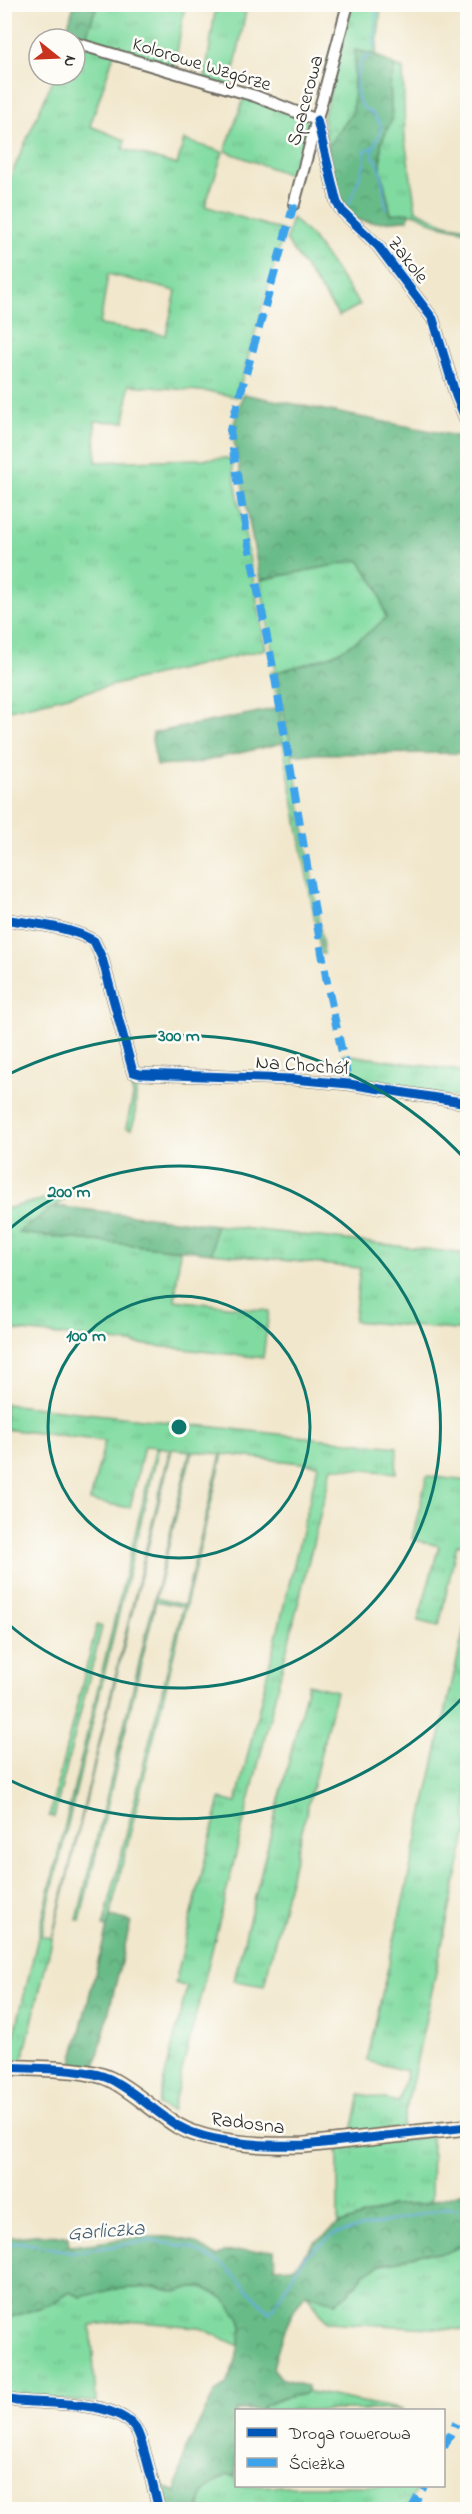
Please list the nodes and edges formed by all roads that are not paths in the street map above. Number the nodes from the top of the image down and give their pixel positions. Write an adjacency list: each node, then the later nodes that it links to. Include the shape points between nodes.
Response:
1 (348, 4): 3 (street, Spacerowa)
2 (87, 47): 3 (street, Kolorowe Wzgórze, via 255,96)
3 (317, 120): 4 (street, Spacerowa); 5 (street, Zakole, via 337,203 378,246 433,319)
4 (294, 204)
5 (468, 425)
6 (4, 919): 7 (street, Na Chochół, via 81,934 94,941 102,957 133,1072 349,1084)
7 (468, 1103)
8 (4, 2067): 9 (street, Radosna, via 65,2070 109,2078 181,2127 224,2140 305,2145)
9 (468, 2127)
10 (4, 2398): 11 (street, via 98,2408 126,2418 136,2429)
11 (159, 2510)

